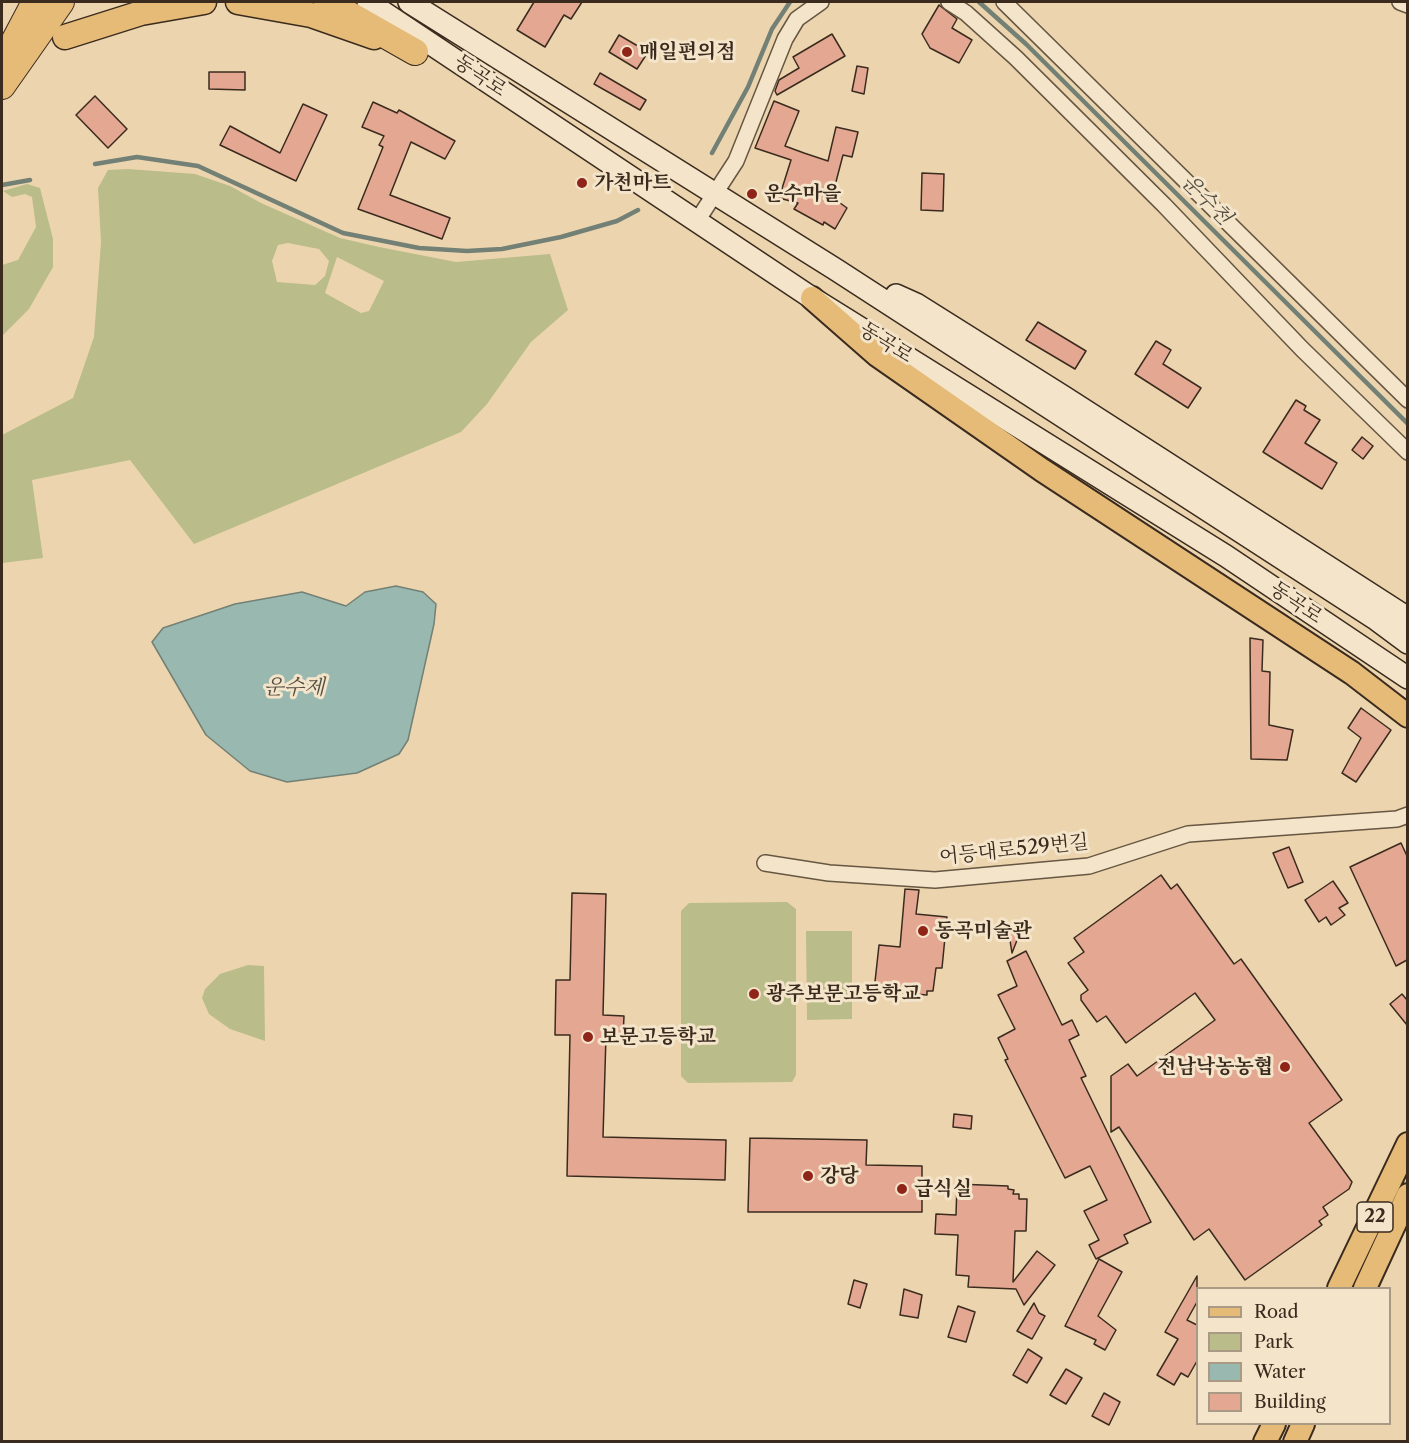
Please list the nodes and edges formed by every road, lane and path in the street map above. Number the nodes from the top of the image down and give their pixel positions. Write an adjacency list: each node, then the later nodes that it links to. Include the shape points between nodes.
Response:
1 (35, 2): 15 (highway)
2 (61, 2): 16 (highway)
3 (204, 2): 13 (highway, via 141,13)
4 (238, 2): 14 (highway, via 311,15)
5 (327, 2): 14 (highway)
6 (368, 2): 17 (main road, 동곡로)
7 (409, 2): 18 (main road, 동곡로)
8 (820, 2): 18 (street, via 797,19 785,39 736,161)
9 (949, 2): 23 (street, via 1017,58)
10 (1004, 2): 22 (street)
11 (1400, 2): 12 (street)
12 (1407, 5)
13 (65, 37)
14 (415, 52): 17 (main road)
15 (2, 65)
16 (2, 86)
17 (534, 112): 19 (main road, 동곡로)
18 (714, 194): 19 (street); 20 (main road, 동곡로)
19 (697, 221): 21 (main road, 동곡로)
20 (835, 269): 24 (main road, via 916,304); 25 (main road, 동곡로, via 1377,620)
21 (812, 298): 26 (main road, 동곡로, via 1226,556); 27 (main road, via 877,355 1042,470 1352,673)
22 (1407, 399)
23 (1407, 452)
24 (1407, 618)
25 (1407, 644)
26 (1407, 678)
27 (1407, 716)
28 (1407, 815): 29 (street, 어등대로529번길, via 1397,819 1188,834 1089,866 981,876 923,879 829,873)
29 (765, 863)
30 (1407, 1144): 32 (main road, 22)
31 (1407, 1195): 33 (main road, 22)
32 (1339, 1287)
33 (1365, 1287)
34 (1274, 1425): 36 (main road)
35 (1303, 1425): 37 (main road)
36 (1265, 1442)
37 (1295, 1442)

